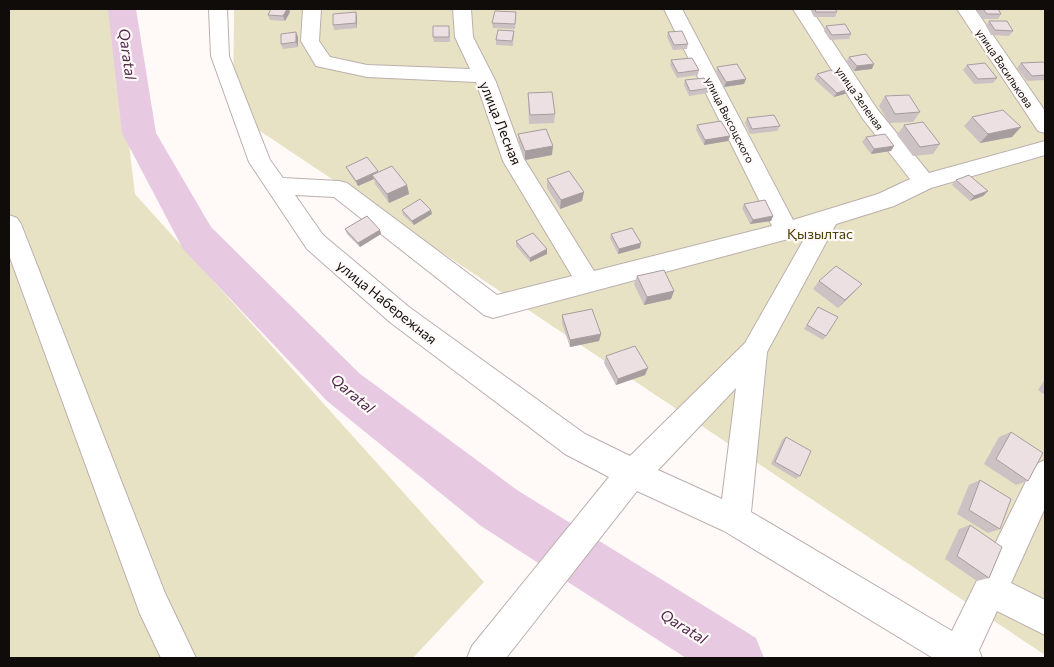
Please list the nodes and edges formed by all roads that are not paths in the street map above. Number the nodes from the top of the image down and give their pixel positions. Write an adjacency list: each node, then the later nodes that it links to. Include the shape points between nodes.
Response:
1 (218, 9): 11 (street, улица Набережная, via 220,56 260,162)
2 (312, 9): 7 (street, via 310,41 323,62 367,71)
3 (462, 9): 7 (street, улица Лесная, via 464,37)
4 (673, 9): 14 (street, улица Высоцского)
5 (802, 9): 10 (street, улица Зеленая, via 870,114)
6 (966, 9): 8 (street, улица Василькова)
7 (483, 76): 15 (street, улица Лесная, via 514,162)
8 (1045, 126)
9 (1045, 148): 10 (street)
10 (924, 182): 12 (street, via 886,200)
11 (277, 186): 15 (street, via 339,189 493,307); 18 (street, улица Набережная, via 315,242 400,315 575,444)
12 (828, 218): 14 (street); 16 (street)
13 (9, 224): 23 (street, via 152,602)
14 (787, 231): 15 (street)
15 (588, 282)
16 (754, 351): 18 (street); 19 (street)
17 (1045, 475): 20 (street)
18 (628, 479): 19 (street, улица Набережная); 24 (street)
19 (735, 520): 22 (street, улица Набережная)
20 (990, 590): 21 (street); 22 (street)
21 (1045, 618)
22 (962, 656)
23 (179, 658)
24 (484, 658)

